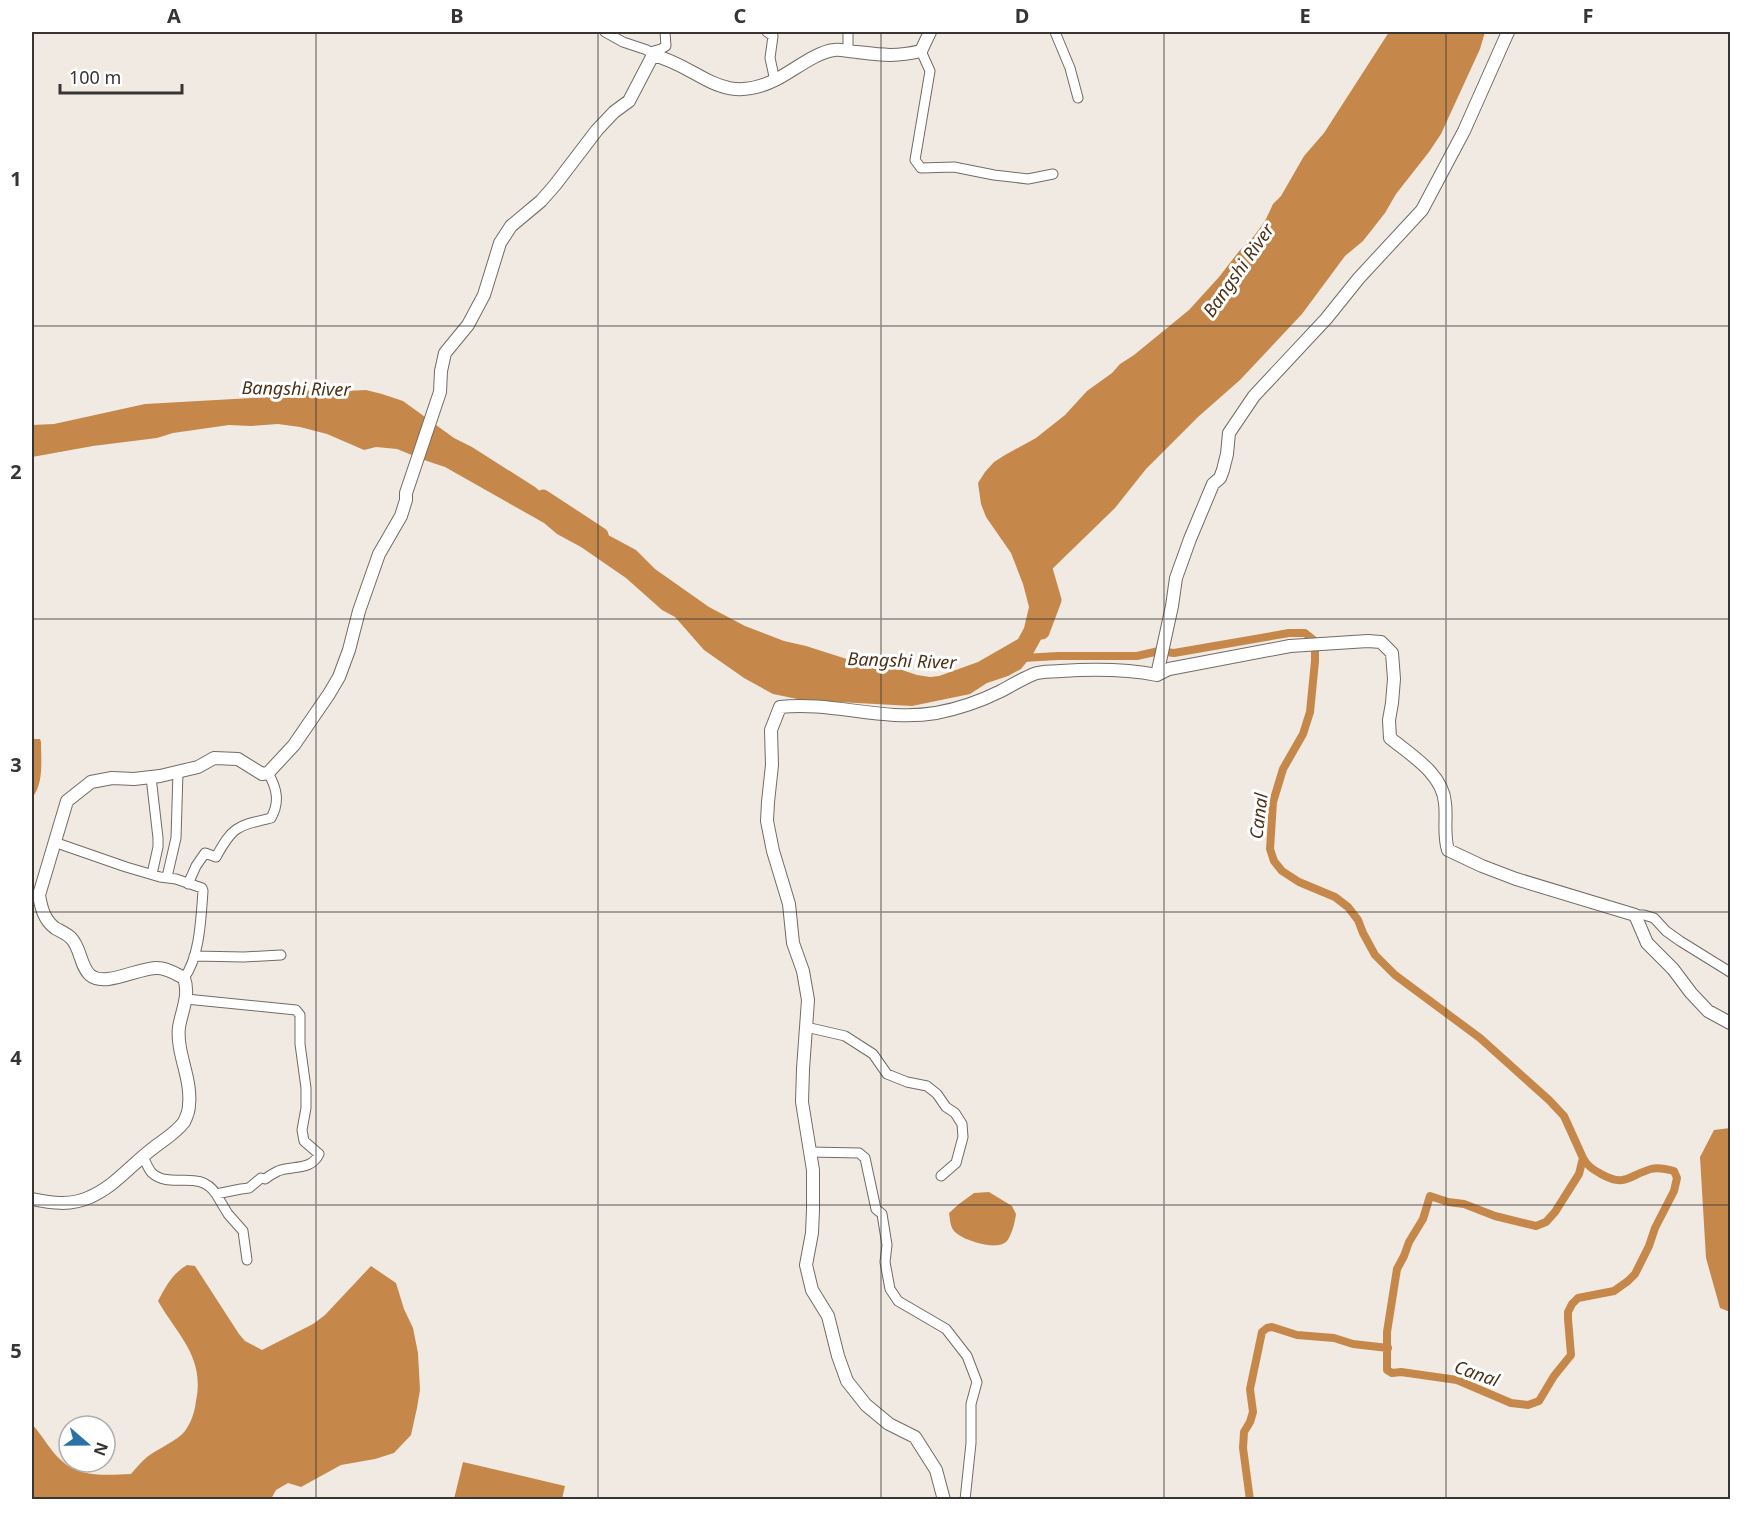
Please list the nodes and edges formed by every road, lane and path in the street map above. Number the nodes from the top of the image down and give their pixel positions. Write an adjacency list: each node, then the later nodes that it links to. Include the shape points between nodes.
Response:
1 (604, 32): 10 (street)
2 (665, 32): 10 (street, via 666,46)
3 (767, 32): 11 (street, via 773,36 770,58)
4 (848, 32): 8 (street)
5 (930, 32): 9 (street)
6 (1055, 32): 12 (street)
7 (1508, 32): 14 (street, via 1464,131 1422,210 1254,396 1228,433 1220,478 1205,503 1176,578)
8 (848, 51): 9 (street, via 903,56); 11 (street, via 833,50)
9 (921, 51): 13 (street, via 930,71 915,160 921,168 954,167 1028,179)
10 (651, 53): 11 (street, via 726,88 742,90); 16 (street, via 629,101 597,130 555,185 511,226 500,243 484,295 468,325 445,352 440,392 401,516 379,554 339,677 294,745)
11 (775, 81)
12 (1078, 98)
13 (1053, 174)
14 (1157, 675): 22 (street, via 1169,669 1290,646 1381,642 1392,653 1390,738 1435,777 1442,789 1448,850 1516,879); 29 (street, via 1108,670 1038,673 976,701 935,713 888,715 798,705 780,707 771,730 767,821 789,904 793,943 803,970 808,1000)
15 (178, 772): 16 (street, via 214,758 225,758 238,759 262,774); 17 (street); 20 (street, via 176,838)
16 (268, 773): 21 (street, via 277,804 271,818 235,829 216,857 205,854)
17 (151, 777): 18 (street, via 91,782 67,801); 19 (street, via 158,838)
18 (54, 842): 19 (street); 26 (street, via 39,895 41,906 47,920 76,945 88,974 96,979 109,979 161,968)
19 (152, 874): 20 (street)
20 (167, 877): 21 (street)
21 (188, 884): 24 (street, via 203,891)
22 (1635, 915): 25 (street, via 1654,918 1680,941); 28 (street, via 1647,943 1691,993 1708,1011)
23 (281, 955): 24 (street)
24 (194, 956): 26 (street)
25 (1731, 972)
26 (184, 978): 27 (street)
27 (186, 999): 31 (street, via 179,1028 189,1107 183,1122); 33 (street, via 296,1010 300,1015 306,1088 302,1130 304,1141 318,1157 309,1165 279,1170 261,1178 249,1188)
28 (1731, 1023)
29 (806, 1026): 30 (street, via 802,1102); 32 (street, via 845,1036 873,1054 887,1074 927,1086 955,1113 962,1124 963,1137 956,1163)
30 (810, 1152): 36 (street, via 812,1233 806,1265 812,1290 828,1317 847,1382 889,1424 915,1437 936,1470); 37 (street, via 859,1153 865,1158 876,1209 882,1214 890,1289 898,1300 946,1329 967,1356 977,1382 971,1404)
31 (143, 1157): 33 (street, via 151,1173 162,1179 206,1182); 34 (street, via 90,1198 53,1204)
32 (941, 1176)
33 (216, 1194): 35 (street, via 243,1231)
34 (32, 1199)
35 (247, 1260)
36 (944, 1500)
37 (964, 1500)

